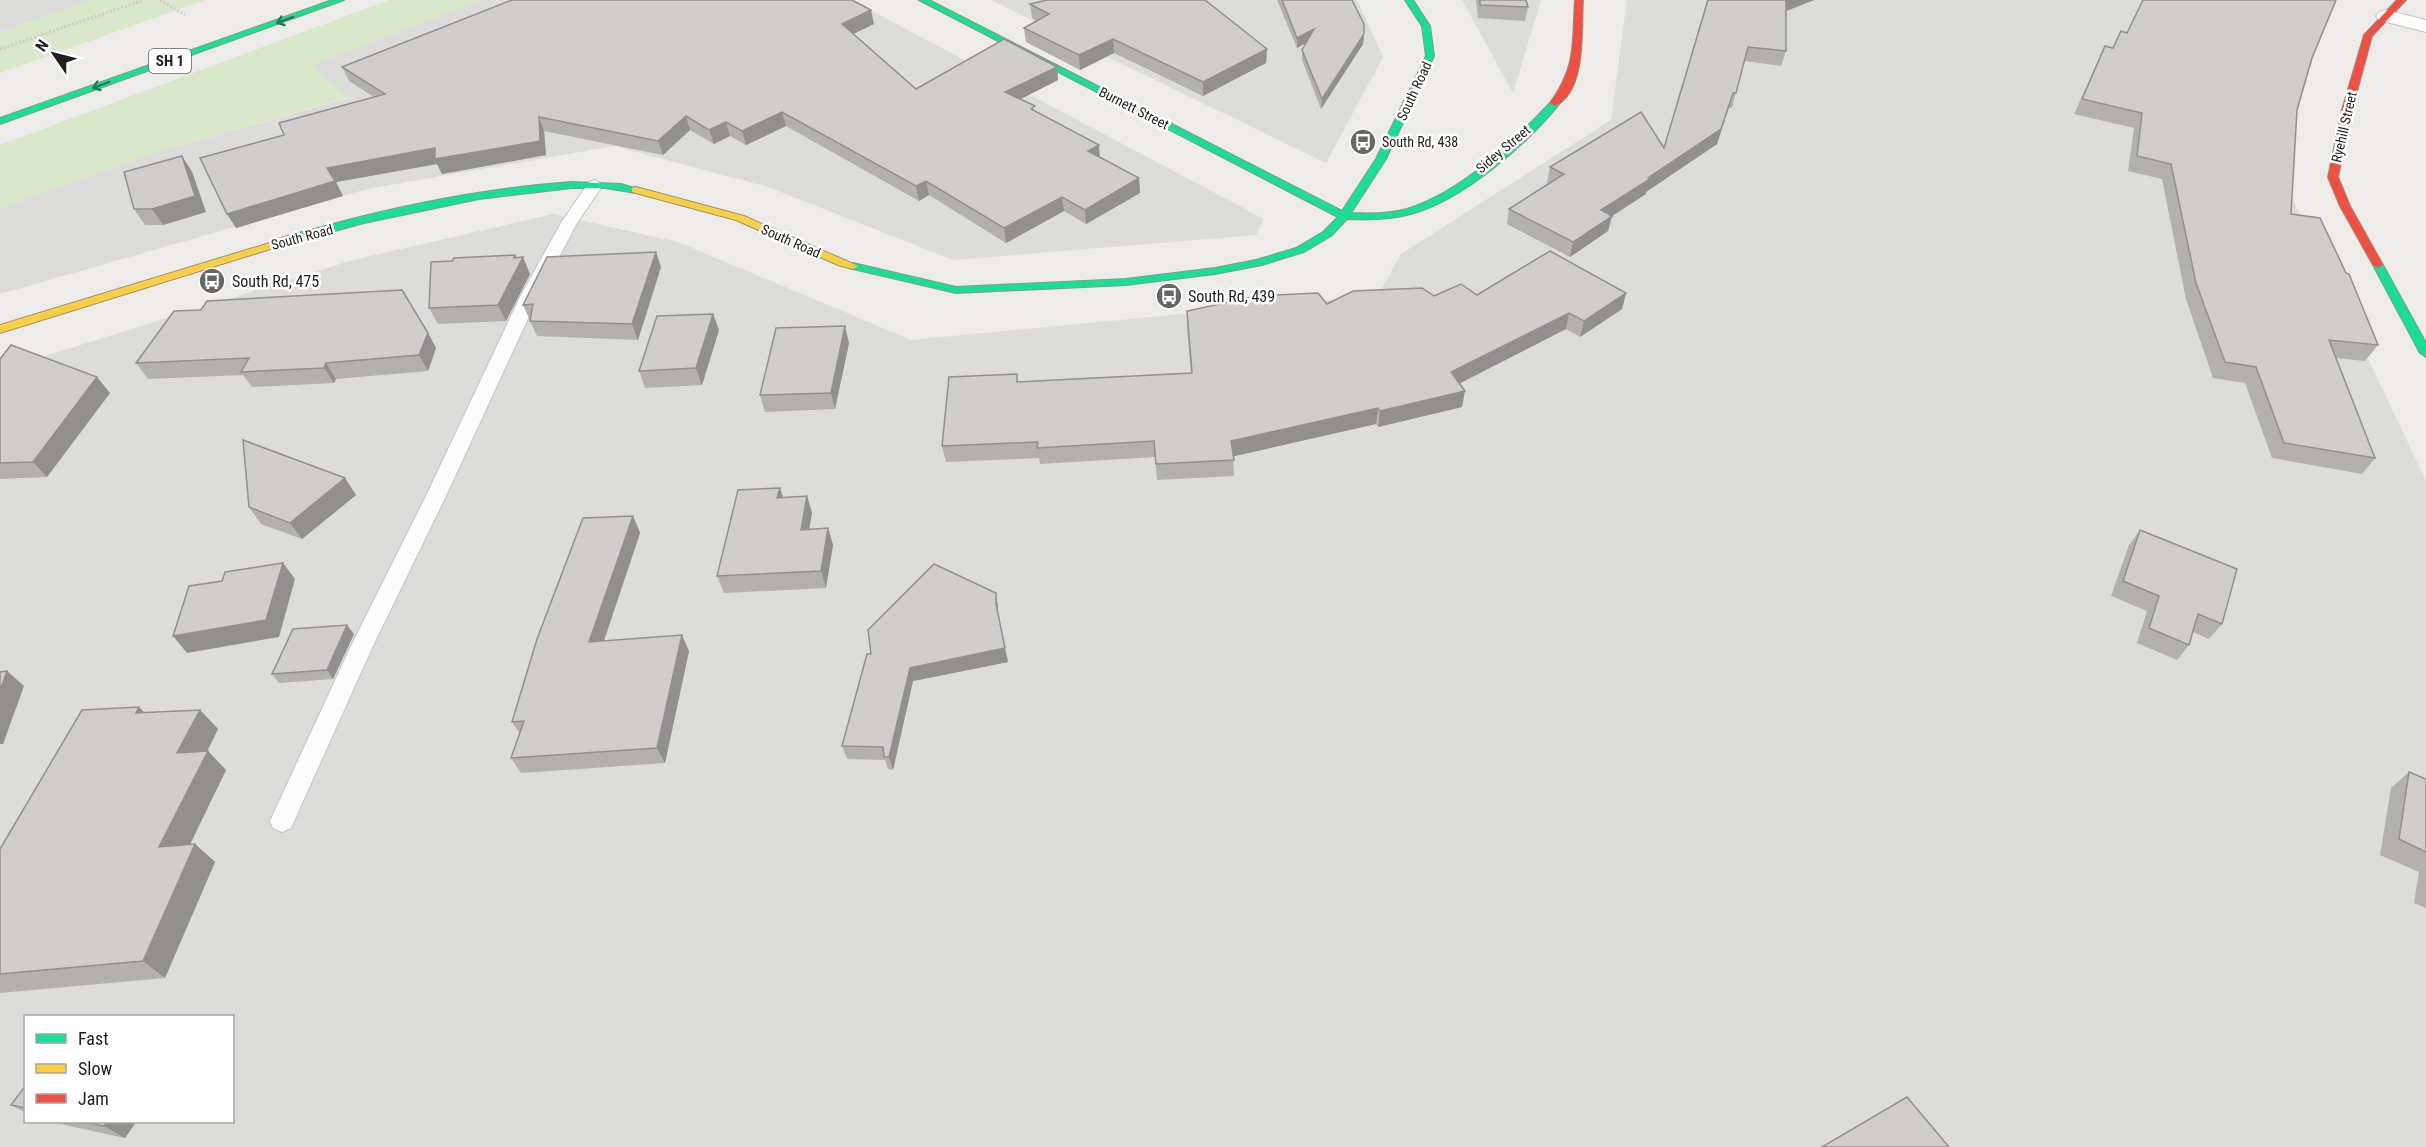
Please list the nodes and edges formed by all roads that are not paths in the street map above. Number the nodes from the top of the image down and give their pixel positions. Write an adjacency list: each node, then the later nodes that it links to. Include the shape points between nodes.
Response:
1 (340, 0): 8 (main road, SH 1, one-way to 8)
2 (923, 0): 10 (main road, Burnett Street)
3 (1409, 0): 10 (main road, South Road, via 1426,26 1430,56 1381,159)
4 (1579, 0): 10 (main road, Sidey Street, via 1577,60 1571,82 1556,103 1497,156 1430,204 1382,218)
5 (2402, 0): 6 (main road, Ryehill Street)
6 (2386, 16): 7 (street); 12 (main road, Ryehill Street, via 2368,35 2332,177)
7 (2426, 26)
8 (0, 121)
9 (595, 185): 10 (main road, South Road, via 630,188 740,218 842,263 956,290 1126,282 1215,272 1300,250 1327,234); 11 (main road, South Road, via 549,186 451,200 320,232); 13 (lane, via 569,223 529,297)
10 (1344, 216)
11 (0, 329)
12 (2426, 353)
13 (282, 821)

